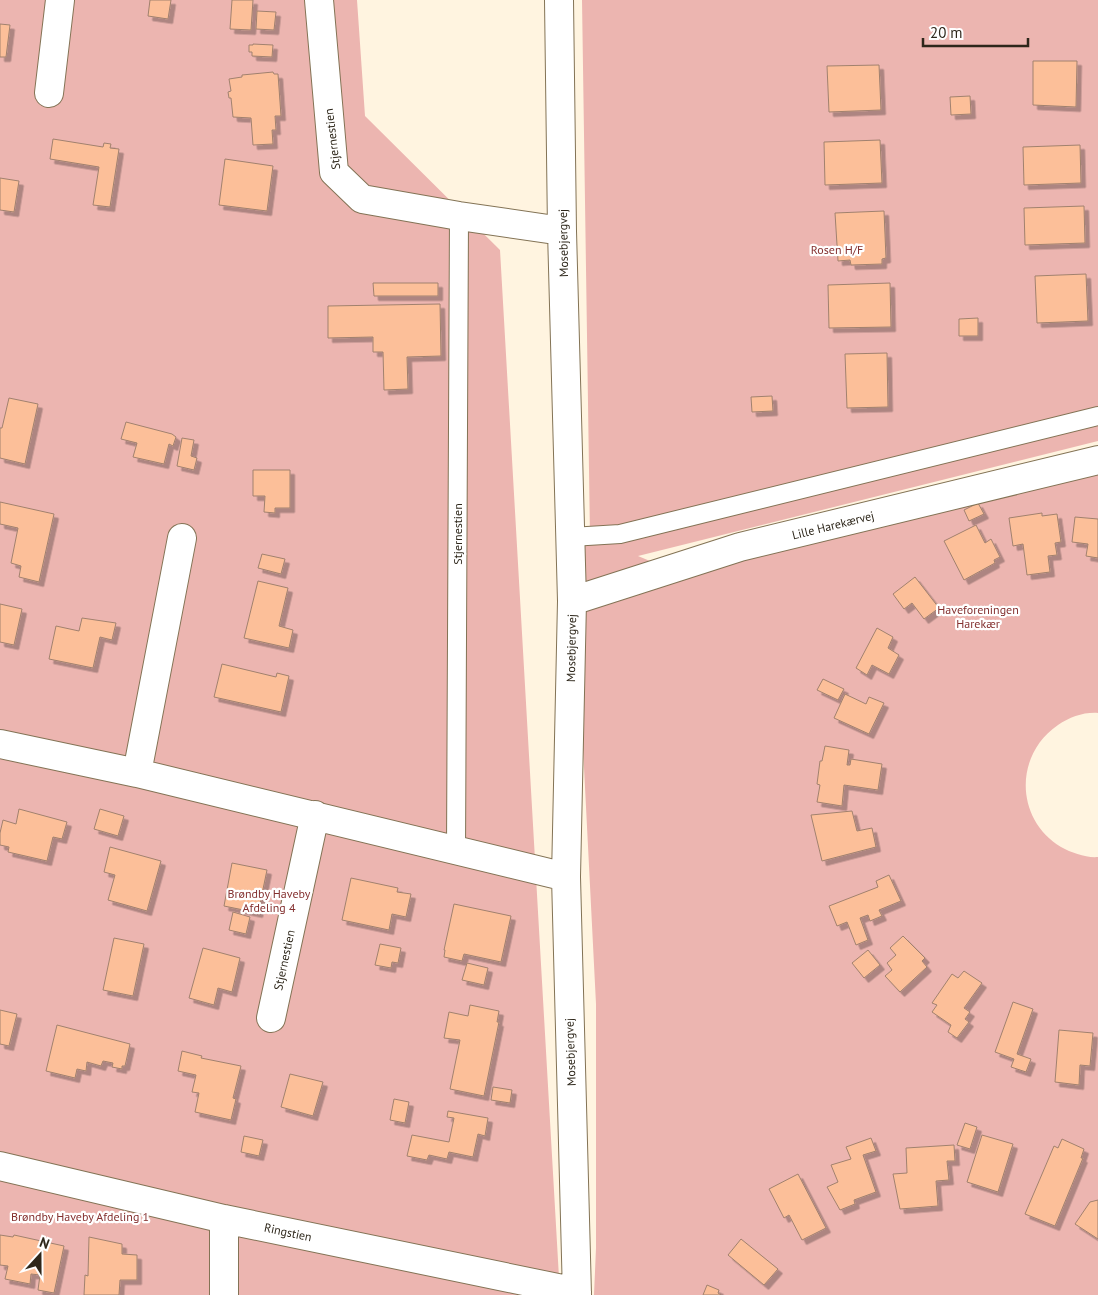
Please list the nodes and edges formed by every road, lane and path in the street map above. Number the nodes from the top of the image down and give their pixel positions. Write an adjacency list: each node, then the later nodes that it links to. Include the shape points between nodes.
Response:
1 (60, 0): 4 (street)
2 (319, 0): 5 (street, Stjernestien, via 334,172 362,199)
3 (559, 0): 6 (street, Mosebjergvej)
4 (49, 93)
5 (458, 216): 6 (street, Stjernestien); 15 (lane, Stjernestien)
6 (562, 230): 9 (street, Mosebjergvej)
7 (1098, 416): 9 (lane, via 620,534)
8 (1098, 460): 11 (street, Lille Harekærvej, via 740,547)
9 (570, 537): 11 (street, Mosebjergvej)
10 (182, 538): 13 (street)
11 (572, 601): 16 (street, Mosebjergvej)
12 (0, 744): 13 (street)
13 (137, 773): 14 (street)
14 (315, 815): 15 (street); 17 (street, Stjernestien)
15 (456, 851): 16 (street)
16 (566, 876): 20 (street, Mosebjergvej)
17 (271, 1018)
18 (0, 1166): 19 (street, Ringstien)
19 (224, 1219): 20 (street, Ringstien); 21 (street)
20 (577, 1293)
21 (224, 1295)

